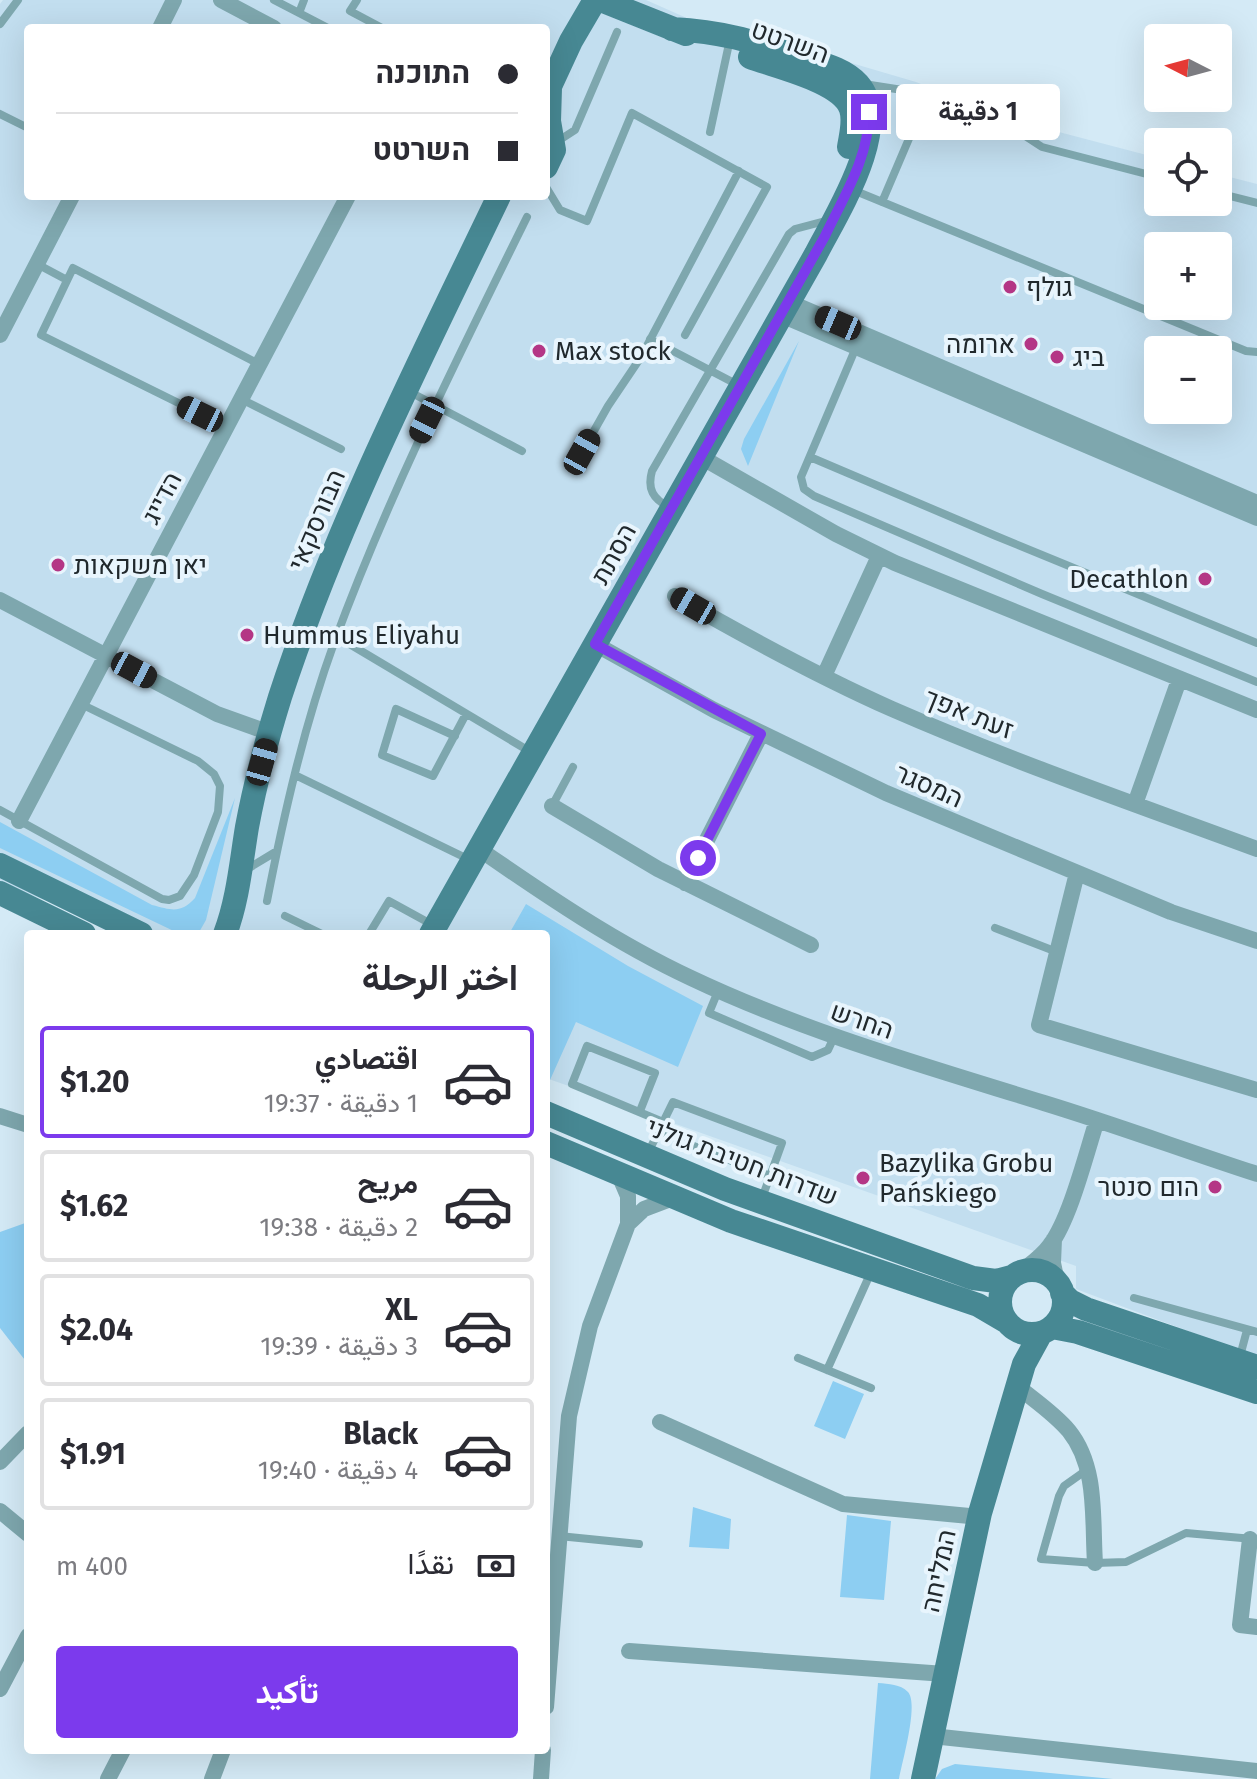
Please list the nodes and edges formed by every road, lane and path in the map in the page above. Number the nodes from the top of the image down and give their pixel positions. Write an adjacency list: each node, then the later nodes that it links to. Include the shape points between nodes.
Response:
1 (18, 0): 10 (lane)
2 (174, 0): 11 (street)
3 (221, 0): 12 (street)
4 (274, 0): 9 (lane)
5 (304, 0): 9 (lane)
6 (357, 0): 14 (lane, via 350,11)
7 (595, 0): 18 (street)
8 (601, 0): 16 (street, השרטט, via 672,29)
9 (299, 13): 13 (lane)
10 (0, 24)
11 (162, 24)
12 (266, 24)
13 (320, 24)
14 (374, 24)
15 (617, 32): 23 (lane, via 575,130)
16 (729, 42): 17 (street, השרטט, via 841,71); 22 (lane); 32 (street, השרטט, via 844,97 853,122)
17 (857, 83): 19 (lane); 32 (street, השרטט, via 867,101 869,125 855,179)
18 (550, 88)
19 (928, 94): 25 (lane, via 1007,124 1042,147); 31 (lane)
20 (0, 114): 21 (lane)
21 (24, 126)
22 (710, 132)
23 (550, 142)
24 (739, 171): 26 (lane, via 632,113 587,221 560,210); 39 (lane, via 767,187); 40 (lane)
25 (1144, 173)
26 (550, 194)
27 (1232, 197): 33 (lane)
28 (70, 200): 35 (street)
29 (346, 200): 43 (street, הדייג)
30 (497, 200): 46 (street, הבורסקאי)
31 (882, 202): 32 (lane); 42 (lane)
32 (841, 203): 37 (street, הסתת); 44 (lane, via 789,234)
33 (1257, 203)
34 (527, 217): 48 (lane)
35 (37, 264): 36 (lane); 38 (street)
36 (67, 280): 43 (lane, via 73,268); 49 (lane, via 41,335)
37 (785, 309): 41 (street); 45 (street, הסתת)
38 (0, 335)
39 (685, 335)
40 (650, 339): 44 (lane); 52 (lane)
41 (860, 340): 54 (lane); 55 (street); 57 (street)
42 (1257, 352)
43 (260, 364): 47 (street, הדייג)
44 (710, 371): 45 (lane); 56 (lane, via 650,480 657,501)
45 (740, 387): 53 (street, הסתת)
46 (405, 390): 48 (lane); 61 (street, הבורסקאי)
47 (241, 399): 49 (street, הדייג); 50 (lane)
48 (435, 405): 51 (lane); 62 (lane, via 379,525)
49 (227, 427): 65 (street, הדייג)
50 (341, 449)
51 (522, 451)
52 (582, 452)
53 (701, 457): 56 (street, הסתת); 58 (street)
54 (810, 457): 63 (lane); 68 (lane, via 801,482 814,496)
55 (1257, 503)
56 (672, 509): 64 (street, הסתת)
57 (1257, 518)
58 (879, 556): 66 (street); 67 (street)
59 (675, 596): 66 (street, זעת אפך)
60 (0, 600): 65 (street)
61 (303, 630): 62 (lane); 72 (street, הבורסקאי)
62 (335, 640): 71 (lane); 77 (lane)
63 (1257, 643)
64 (595, 644): 73 (street, המסגר); 75 (street, הסתת)
65 (106, 656): 69 (street, הדייג); 72 (street, via 230,720)
66 (824, 676): 78 (street, זעת אפך, via 933,726)
67 (1179, 680): 70 (street); 78 (street)
68 (1257, 682)
69 (81, 704): 81 (street, הדייג); 81 (lane, via 198,761 214,774 221,802 194,875 180,896 162,899)
70 (1257, 710)
71 (466, 714): 74 (lane); 75 (lane)
72 (270, 733): 87 (street, הבורסקאי)
73 (761, 734): 86 (street, המסגר); 88 (street)
74 (455, 736): 74 (lane, via 396,709 382,755 433,776)
75 (533, 754): 84 (street, הסתת)
76 (573, 767): 79 (lane)
77 (295, 775): 83 (lane); 84 (lane)
78 (1135, 804): 82 (street, זעת אפך)
79 (552, 806): 88 (street)
80 (0, 810): 81 (lane)
81 (19, 821)
82 (1257, 849)
83 (277, 851): 87 (lane); 90 (lane)
84 (476, 855): 99 (street, הסתת); 103 (street, החרש, via 622,942)
85 (0, 865): 94 (street)
86 (1077, 873): 100 (street, המסגר); 102 (street)
87 (238, 879): 95 (street, הבורסקאי); 96 (street, הבורסקאי)
88 (685, 883): 101 (street)
89 (0, 893): 93 (street)
90 (267, 901)
91 (285, 916): 97 (lane)
92 (995, 928): 102 (lane)
93 (76, 930)
94 (133, 930)
95 (226, 930)
96 (239, 930)
97 (314, 930)
98 (371, 930): 99 (lane, via 389,901)
99 (434, 930)
100 (1257, 941)
101 (811, 945)
102 (1057, 952): 105 (street, via 1039,1025)
103 (718, 990): 104 (street, החרש); 104 (lane, via 709,1013 812,1057 828,1050)
104 (834, 1037): 109 (street, החרש)
105 (1257, 1090)
106 (640, 1111): 106 (lane, via 655,1073 587,1046 572,1084); 110 (lane)
107 (550, 1115): 114 (street, שדרות חטיבת גולני)
108 (0, 1116): 111 (street)
109 (1097, 1120): 115 (street, החרש); 121 (street)
110 (663, 1122): 112 (lane); 117 (lane, via 673,1102 782,1143)
111 (24, 1124)
112 (658, 1132): 114 (lane); 117 (lane)
113 (550, 1145): 116 (street)
114 (646, 1156): 119 (street, שדרות חטיבת גולני)
115 (1257, 1174)
116 (619, 1175): 118 (street); 120 (street, via 628,1196)
117 (770, 1176): 119 (lane)
118 (673, 1198): 120 (street, via 644,1209); 122 (street)
119 (761, 1202): 123 (street, שדרות חטיבת גולני, via 973,1278 996,1281)
120 (628, 1224): 143 (street, via 575,1384)
121 (1054, 1239): 123 (street); 124 (street)
122 (872, 1270): 126 (street, via 978,1305); 132 (lane)
123 (1017, 1274): 124 (street, via 1041,1271); 126 (street, via 1003,1286 1000,1299)
124 (1059, 1287): 127 (street, via 1062,1312); 131 (street, via 1086,1309)
125 (1134, 1298): 128 (lane)
126 (1009, 1325): 127 (street, via 1028,1334); 133 (street, המליחה, via 1020,1354)
127 (1046, 1330): 133 (street, המליחה, via 1030,1350); 135 (street, via 1078,1332)
128 (1247, 1330): 129 (lane); 131 (lane)
129 (1257, 1332)
130 (798, 1358): 132 (lane)
131 (1247, 1364)
132 (827, 1370): 134 (lane)
133 (1018, 1382): 139 (street, via 1067,1429); 141 (street, המליחה)
134 (871, 1388)
135 (1257, 1392)
136 (660, 1422): 141 (street, via 843,1504)
137 (24, 1437): 138 (street)
138 (0, 1462)
139 (1089, 1468): 146 (street); 146 (lane, via 1064,1486 1041,1559)
140 (0, 1511): 142 (street)
141 (980, 1517): 151 (street, המליחה)
142 (24, 1531)
143 (559, 1536): 145 (lane); 150 (street)
144 (1254, 1539): 146 (lane, via 1186,1533 1126,1562); 147 (street, via 1240,1625)
145 (639, 1544)
146 (1095, 1563)
147 (1257, 1627)
148 (24, 1644): 152 (street)
149 (629, 1651): 151 (street)
150 (550, 1654)
151 (945, 1674): 153 (street, המליחה)
152 (0, 1689)
153 (932, 1736): 157 (street); 162 (street, המליחה)
154 (121, 1754): 159 (street)
155 (221, 1754): 160 (street)
156 (543, 1754): 161 (street)
157 (1187, 1771): 158 (street)
158 (1257, 1771)
159 (108, 1779)
160 (212, 1779)
161 (541, 1779)
162 (923, 1779)

